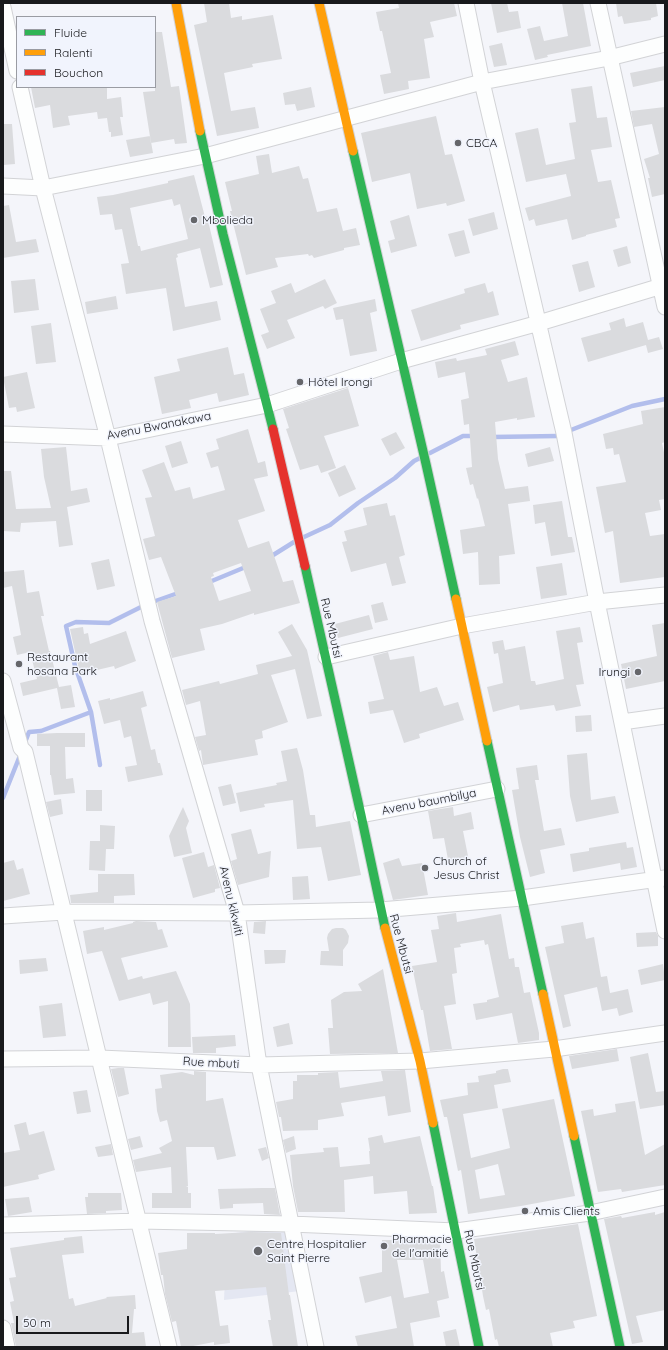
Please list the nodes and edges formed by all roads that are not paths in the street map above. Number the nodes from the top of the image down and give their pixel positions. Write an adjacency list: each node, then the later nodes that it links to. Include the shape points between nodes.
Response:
1 (176, 3): 12 (street)
2 (319, 3): 11 (street)
3 (466, 3): 9 (street)
4 (598, 3): 7 (street)
5 (3, 7): 8 (street)
6 (665, 44): 7 (street)
7 (609, 58): 9 (street); 15 (street)
8 (16, 66)
9 (482, 82): 11 (street); 17 (street)
10 (20, 88): 14 (street, Avenu kikwiti)
11 (346, 119): 12 (street); 18 (street)
12 (205, 156): 14 (street); 19 (street)
13 (3, 186): 14 (street)
14 (43, 188): 21 (street, Avenu kikwiti)
15 (662, 286): 16 (street); 17 (street, Avenu Bwanakawa)
16 (665, 307)
17 (539, 323): 18 (street, Avenu Bwanakawa); 23 (street, via 564,433)
18 (401, 361): 19 (street, Avenu Bwanakawa); 24 (street)
19 (267, 405): 21 (street, Avenu Bwanakawa); 25 (street, Rue Mbutsi)
20 (3, 434): 21 (street, Avenu Bwanakawa)
21 (108, 438): 35 (street, Avenu kikwiti, via 148,604)
22 (665, 595): 23 (street)
23 (597, 602): 24 (street); 28 (street)
24 (462, 626): 25 (street); 29 (street)
25 (326, 657): 30 (street, Rue Mbutsi)
26 (3, 681): 34 (street)
27 (665, 716): 28 (street)
28 (622, 722): 31 (street)
29 (496, 789): 30 (street, Avenu baumbilya); 32 (street)
30 (360, 815): 33 (street, Rue Mbutsi)
31 (660, 878): 32 (street); 37 (street)
32 (522, 898): 33 (street); 39 (street)
33 (380, 910): 35 (street); 42 (street, Rue Mbutsi)
34 (64, 912): 35 (street); 36 (street); 40 (street)
35 (237, 913): 43 (street, Avenu kikwiti)
36 (3, 916)
37 (665, 932)
38 (665, 1033): 39 (street, Rue mbuti)
39 (554, 1048): 42 (street, Rue mbuti); 45 (street)
40 (100, 1058): 41 (street, Rue mbuti); 43 (street, Rue mbuti); 46 (street)
41 (3, 1059)
42 (420, 1062): 43 (street, Rue mbuti); 49 (street, Rue Mbutsi)
43 (259, 1065): 47 (street, Avenu kikwiti)
44 (665, 1197): 45 (street)
45 (590, 1213): 49 (street); 55 (street)
46 (139, 1221): 47 (street); 48 (street); 52 (street)
47 (291, 1224): 49 (street); 53 (street, Avenu kikwiti)
48 (3, 1225)
49 (456, 1231): 54 (street, Rue Mbutsi)
50 (3, 1328): 51 (street)
51 (7, 1347)
52 (169, 1347)
53 (316, 1347)
54 (479, 1347)
55 (620, 1347)

